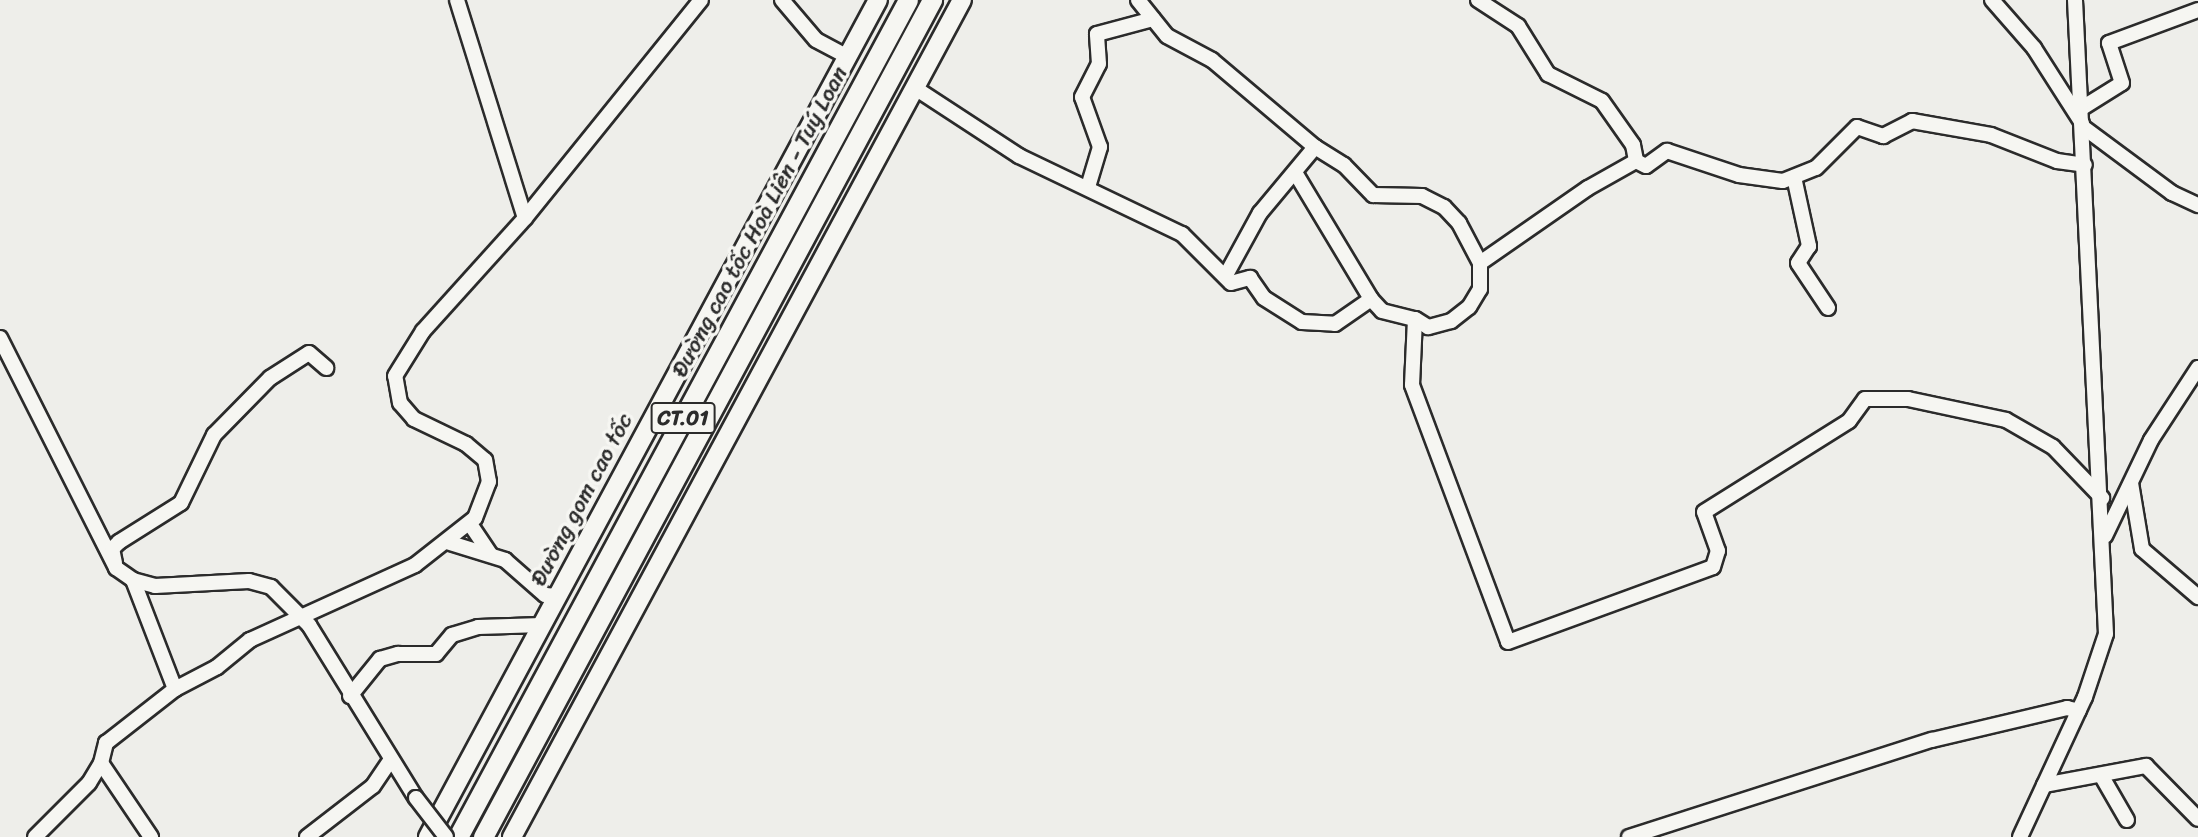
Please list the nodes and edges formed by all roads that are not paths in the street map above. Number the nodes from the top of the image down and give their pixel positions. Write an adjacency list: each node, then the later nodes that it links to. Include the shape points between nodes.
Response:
1 (457, 0): 25 (street)
2 (701, 0): 25 (street)
3 (782, 0): 14 (street, via 816,40)
4 (878, 0): 14 (main road, Đường gom cao tốc)
5 (908, 0): 60 (highway, Đường cao tốc Hoà Liên - Tuý Loan / CT.01)
6 (932, 0): 61 (highway, Đường cao tốc Hoà Liên - Tuý Loan / CT.01)
7 (962, 0): 15 (main road)
8 (1138, 0): 13 (street)
9 (1478, 0): 19 (street, via 1518,26 1548,74 1602,102 1633,145)
10 (1992, 0): 17 (street, via 2034,48)
11 (2075, 0): 16 (street)
12 (2198, 9): 16 (street, via 2109,43 2122,83)
13 (1153, 19): 18 (street, via 1167,36 1212,60); 23 (street, via 1097,34 1099,64 1082,97 1100,147)
14 (848, 57): 42 (main road, Đường gom cao tốc)
15 (915, 88): 23 (street, via 1019,156); 62 (main road)
16 (2081, 108): 17 (street)
17 (2083, 125): 20 (street); 24 (street, via 2172,193)
18 (1315, 147): 21 (street); 26 (street, via 1344,165 1373,195 1422,196 1444,207 1460,223)
19 (1636, 161): 22 (street, via 1646,166 1667,150 1763,181); 26 (street, via 1588,188)
20 (2085, 165): 22 (street, via 2057,161 1991,135 1912,121 1883,136 1857,127 1816,168); 35 (street)
21 (1296, 174): 27 (street, via 1260,213); 28 (street)
22 (1794, 177): 29 (street, via 1809,246 1798,263)
23 (1088, 187): 27 (street, via 1182,234)
24 (2198, 205)
25 (525, 218): 36 (street, via 423,331 395,376 400,403 414,419 485,460 489,482)
26 (1480, 263): 30 (street, via 1479,289 1461,314 1438,327)
27 (1226, 275): 28 (street, via 1233,283 1250,278 1264,298 1311,326 1335,324)
28 (1371, 299): 30 (street, via 1382,311)
29 (1828, 308)
30 (1415, 319): 35 (street, via 1412,385 1508,642 1713,567 1718,551 1704,512 1849,421 1864,399 1908,398 2006,420 2053,447)
31 (0, 338): 40 (street)
32 (327, 368): 40 (street, via 309,353 270,378 214,435 181,503 112,549)
33 (2198, 368): 34 (street, via 2151,440)
34 (2131, 483): 37 (street); 43 (street, via 2142,549)
35 (2102, 498): 37 (street)
36 (470, 524): 38 (street); 39 (street)
37 (2104, 538): 48 (street, via 2106,634)
38 (447, 542): 39 (street, via 465,551); 44 (street, via 415,565)
39 (490, 554): 42 (street, via 510,563 545,595)
40 (116, 568): 41 (street)
41 (133, 580): 44 (street, via 188,587 257,582 271,587); 46 (street)
42 (558, 596): 45 (main road, Đường gom cao tốc)
43 (2198, 597)
44 (303, 617): 46 (street, via 263,632 217,667); 47 (street)
45 (542, 625): 47 (street, via 478,626 452,635 436,654 380,659); 58 (main road, Đường gom cao tốc)
46 (175, 689): 50 (street, via 106,743)
47 (350, 696): 49 (street)
48 (2079, 711): 52 (street); 63 (street, via 2067,708 1932,740)
49 (391, 759): 57 (street, via 373,786); 59 (street, bridge)
50 (101, 763): 55 (street, via 89,783); 56 (street)
51 (2101, 775): 52 (street); 53 (street, via 2146,766); 54 (street)
52 (2044, 785): 64 (street)
53 (2198, 819)
54 (2127, 820)
55 (36, 837)
56 (151, 837)
57 (307, 837)
58 (428, 837)
59 (446, 837)
60 (458, 837)
61 (483, 837)
62 (512, 837)
63 (1629, 837)
64 (2020, 837)

